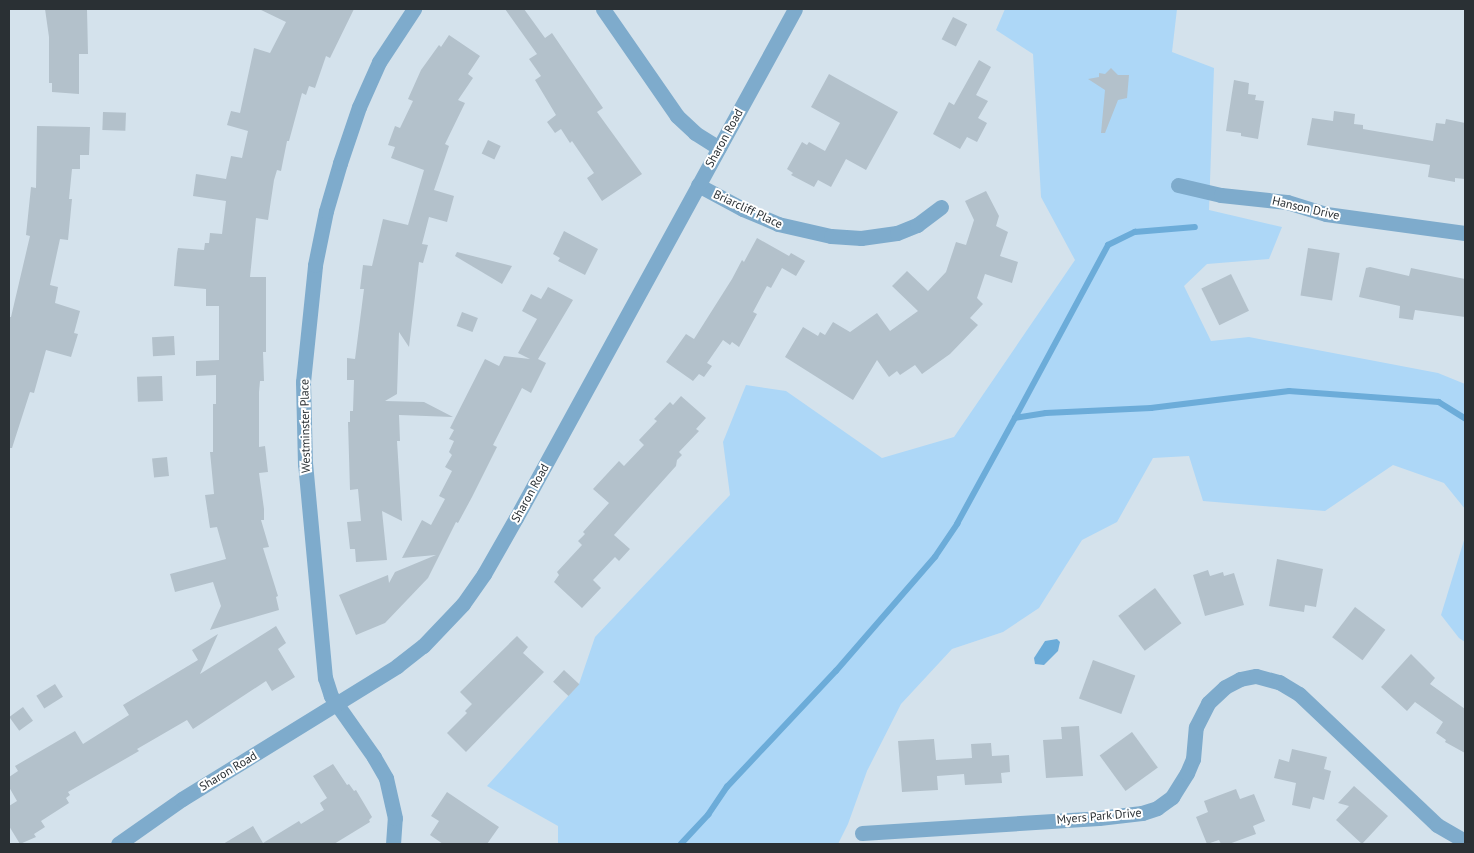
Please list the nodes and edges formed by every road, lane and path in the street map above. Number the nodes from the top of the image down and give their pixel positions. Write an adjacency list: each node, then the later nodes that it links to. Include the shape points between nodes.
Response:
1 (414, 9): 9 (street, Westminster Place, via 385,50 353,122 326,211 309,312 303,382 305,464 325,678)
2 (603, 9): 4 (street, via 677,116 695,133)
3 (795, 9): 4 (street, Sharon Road)
4 (719, 148): 5 (street, Sharon Road)
5 (698, 185): 7 (street, Briarcliff Place, via 778,224 831,236 861,238 897,233 917,225); 9 (street, Sharon Road, via 516,518 473,590 450,620 423,646)
6 (1178, 185): 8 (street, Hanson Drive, via 1221,196 1287,202 1326,214)
7 (941, 206)
8 (1465, 233)
9 (336, 704): 12 (street, Sharon Road, via 182,799); 13 (street, Westminster Place, via 386,778 395,818)
10 (862, 834): 11 (street, Myers Park Drive, via 1099,818 1157,808 1172,797 1187,774 1193,759 1196,727 1208,703 1225,687 1256,676 1279,682 1299,694 1437,825)
11 (1465, 841)
12 (118, 844)
13 (393, 844)

